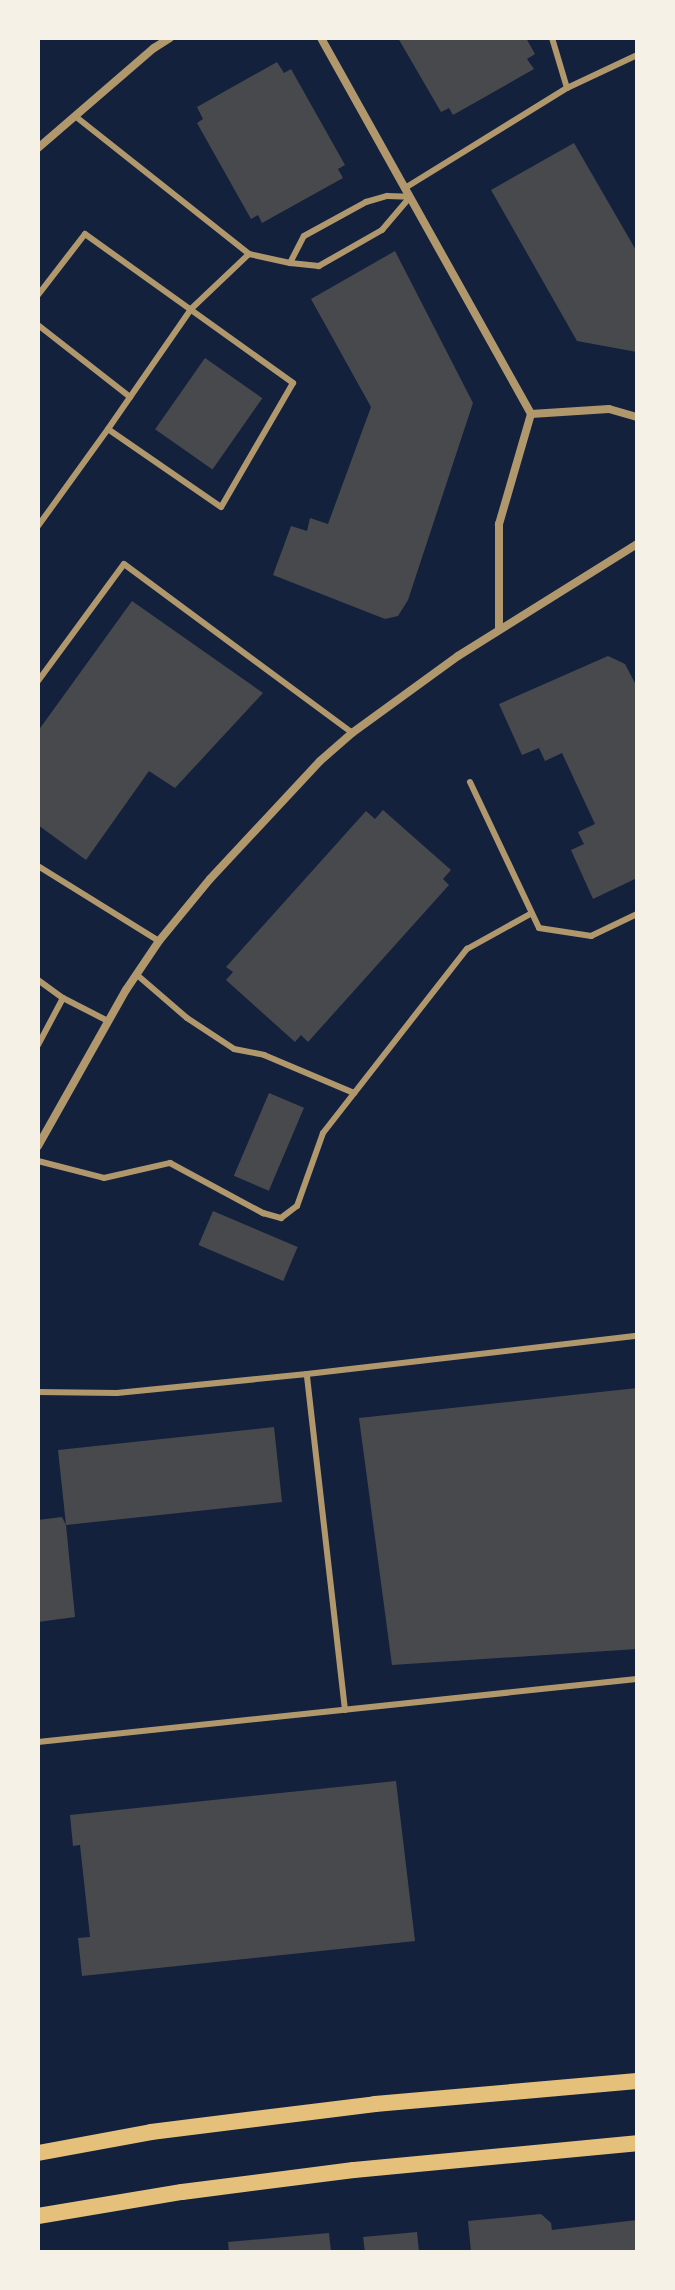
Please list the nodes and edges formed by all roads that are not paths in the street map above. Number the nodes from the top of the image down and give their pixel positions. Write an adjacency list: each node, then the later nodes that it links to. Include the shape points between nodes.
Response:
1 (170, 38): 6 (street)
2 (321, 38): 8 (street)
3 (552, 38): 5 (lane)
4 (637, 55): 5 (lane)
5 (567, 88): 8 (lane)
6 (75, 116): 7 (street); 10 (lane)
7 (38, 148)
8 (405, 188): 9 (street)
9 (410, 197): 11 (lane, via 382,230 319,266); 11 (lane, via 366,202 304,236); 16 (street)
10 (249, 254): 11 (lane); 13 (lane)
11 (290, 263)
12 (38, 295): 13 (lane, via 85,234)
13 (191, 309): 15 (lane); 18 (lane, via 293,383 221,507)
14 (38, 325): 15 (lane)
15 (130, 397): 18 (lane)
16 (531, 414): 17 (street, via 609,409); 21 (street, via 499,524)
17 (637, 417)
18 (108, 429): 19 (lane)
19 (38, 526)
20 (636, 549): 21 (street)
21 (499, 629): 23 (street)
22 (38, 681): 23 (lane, via 124,564)
23 (352, 733): 28 (street, via 210,879)
24 (470, 782): 26 (lane)
25 (38, 866): 28 (lane)
26 (532, 913): 27 (lane, via 539,928 591,936); 34 (lane, via 467,949)
27 (637, 914)
28 (159, 941): 29 (street)
29 (136, 974): 32 (street); 34 (lane, via 234,1049 264,1055)
30 (38, 980): 31 (lane)
31 (63, 998): 32 (lane); 33 (lane)
32 (108, 1021): 35 (street)
33 (38, 1045)
34 (354, 1093): 36 (lane, via 323,1133 297,1206 281,1218 170,1163 104,1178)
35 (38, 1146)
36 (38, 1161)
37 (637, 1336): 38 (lane)
38 (307, 1374): 39 (lane, via 117,1393); 41 (lane)
39 (38, 1392)
40 (637, 1679): 41 (lane)
41 (345, 1710): 42 (lane)
42 (38, 1742)
43 (637, 2081): 45 (main road, via 375,2104 151,2132)
44 (637, 2143): 46 (main road, via 354,2170)
45 (38, 2153)
46 (38, 2216)

